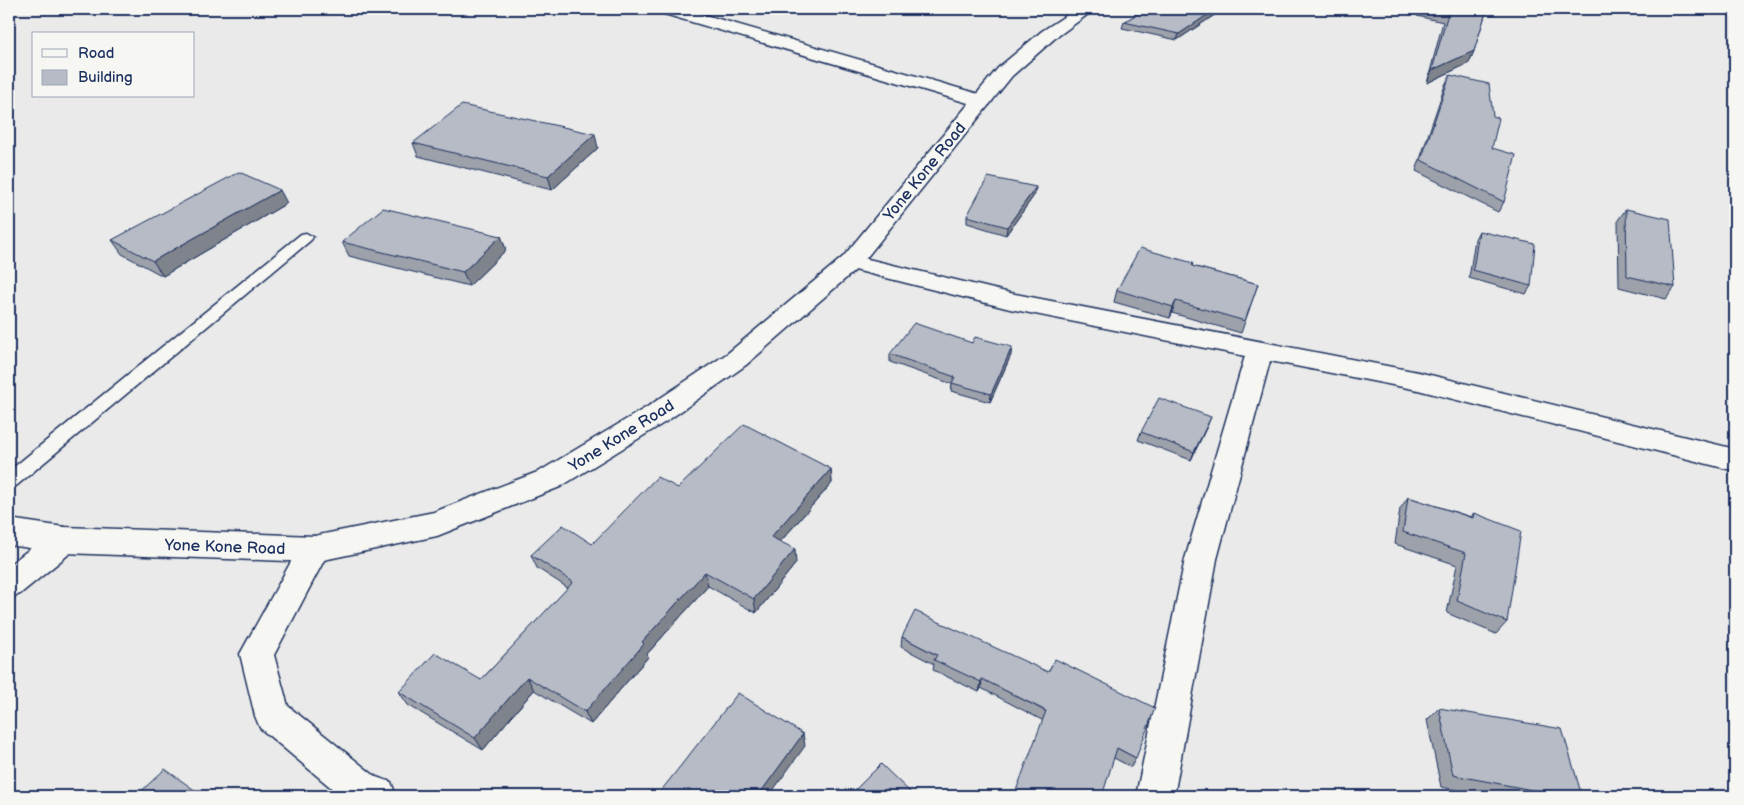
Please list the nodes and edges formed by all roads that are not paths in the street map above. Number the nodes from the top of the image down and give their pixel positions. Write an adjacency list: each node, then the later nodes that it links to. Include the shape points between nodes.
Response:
1 (667, 9): 3 (street)
2 (1087, 9): 3 (street, Yone Kone Road, via 1048,35 1012,66)
3 (982, 101): 5 (street, Yone Kone Road)
4 (306, 237): 8 (lane)
5 (850, 262): 6 (street, via 1010,301); 11 (street, Yone Kone Road, via 738,359 550,479 437,524)
6 (1260, 349): 7 (street, via 1418,381); 14 (street, via 1200,559)
7 (1735, 460)
8 (9, 481)
9 (9, 532): 10 (street, Yone Kone Road)
10 (64, 540): 11 (street, Yone Kone Road); 12 (street)
11 (314, 549): 13 (street, via 257,654 273,716 363,790)
12 (9, 584)
13 (377, 796)
14 (1155, 796)

